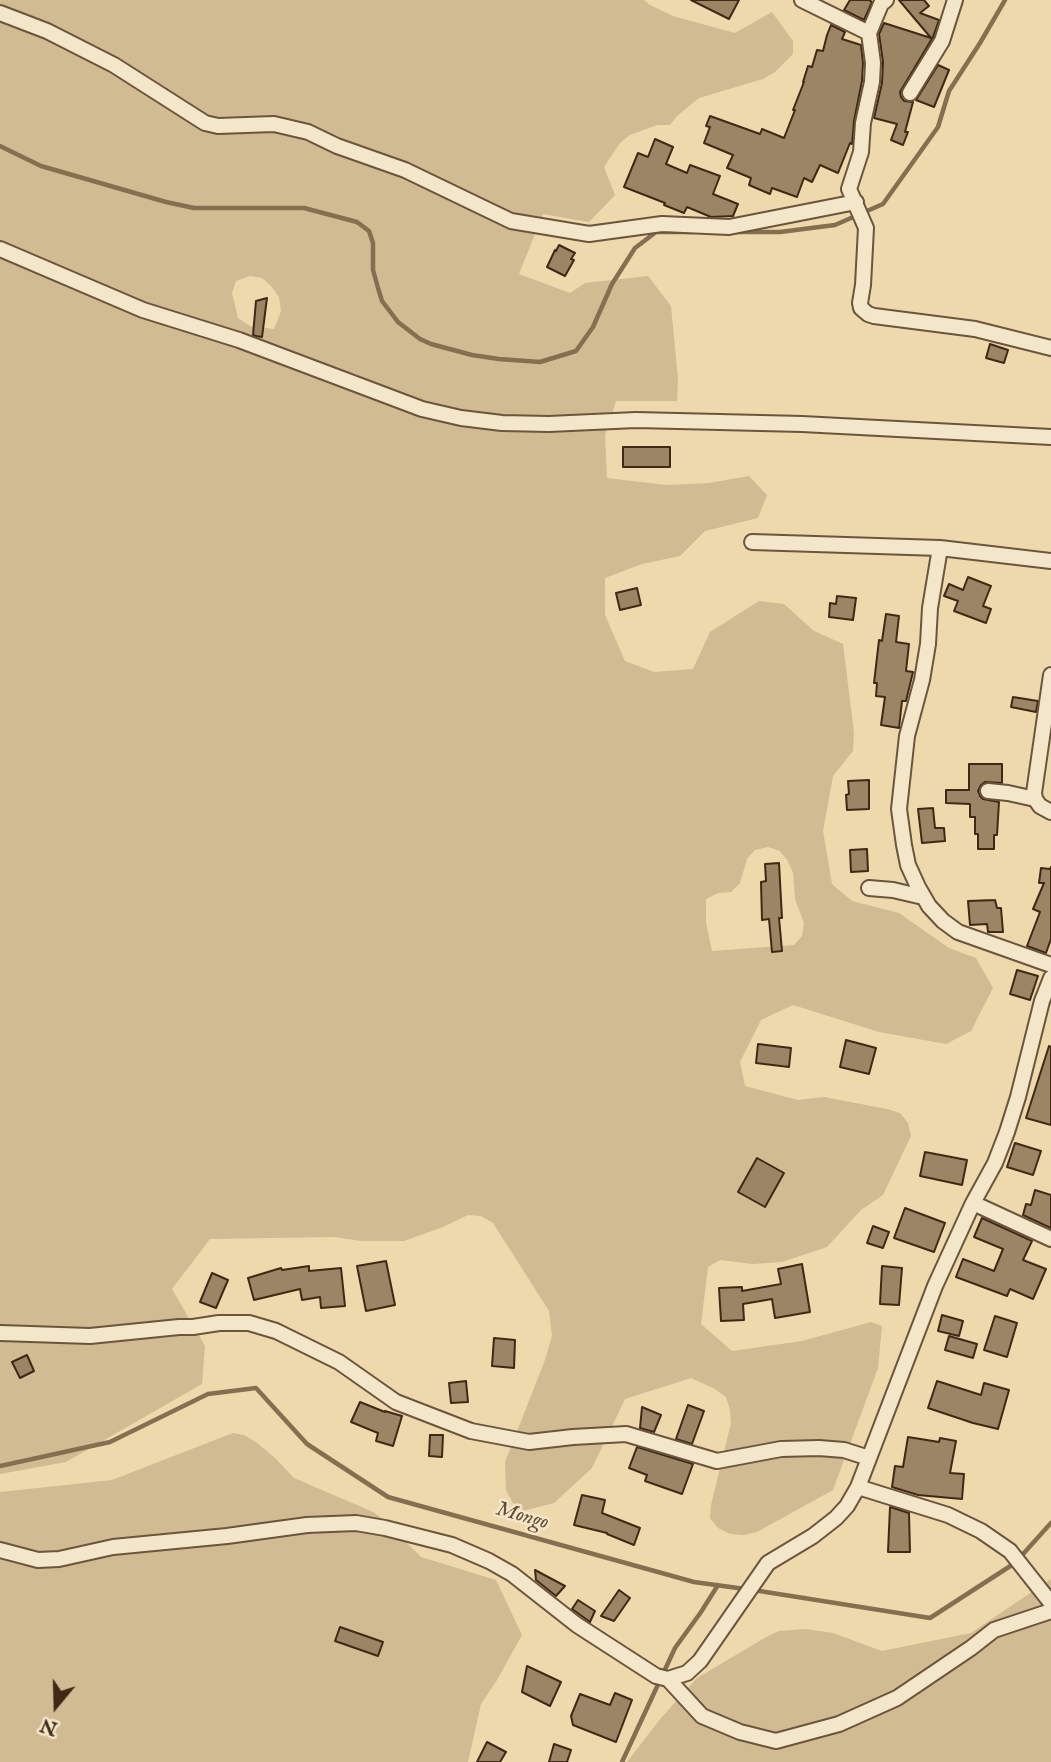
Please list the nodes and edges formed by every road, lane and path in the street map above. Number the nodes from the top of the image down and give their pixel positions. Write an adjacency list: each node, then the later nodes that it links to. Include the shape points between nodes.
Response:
1 (802, 0): 5 (street)
2 (886, 0): 5 (street)
3 (955, 0): 6 (street, via 942,41)
4 (0, 13): 7 (street, via 47,30 114,65 205,123 274,124 308,132 405,170 511,220 589,234 662,224 729,227)
5 (869, 33): 7 (street, via 872,82 861,152 849,189)
6 (910, 93)
7 (856, 205): 9 (street, via 866,228 860,303 868,314 975,329)
8 (0, 249): 10 (street, via 143,310 239,340 422,409 461,418 537,424 636,420 802,424)
9 (1051, 348)
10 (1051, 437)
11 (752, 542): 12 (street)
12 (940, 548): 13 (street); 19 (street, via 899,809 908,865)
13 (1051, 561)
14 (1051, 675): 16 (street)
15 (988, 791): 16 (street)
16 (1028, 798): 17 (street)
17 (1051, 812)
18 (869, 888): 19 (street)
19 (923, 897): 20 (street, via 958,932)
20 (1051, 965)
21 (1051, 978): 22 (street, via 1007,1132)
22 (973, 1203): 23 (street); 25 (street, via 935,1286)
23 (1051, 1239)
24 (0, 1333): 25 (street, via 90,1336 249,1323 276,1331 338,1362 396,1402 471,1431 529,1442 626,1434 717,1461 781,1449 819,1448)
25 (869, 1458): 26 (street)
26 (858, 1487): 28 (street, via 948,1514 981,1531 1010,1551); 29 (street, via 836,1518 768,1563 701,1661 678,1677)
27 (0, 1549): 29 (street, via 38,1560 60,1559 113,1547 307,1525 356,1523 385,1528 452,1545 489,1561 513,1574 577,1625)
28 (1050, 1604): 29 (street, via 994,1630 897,1698 839,1724 776,1741 702,1716)
29 (663, 1678)

